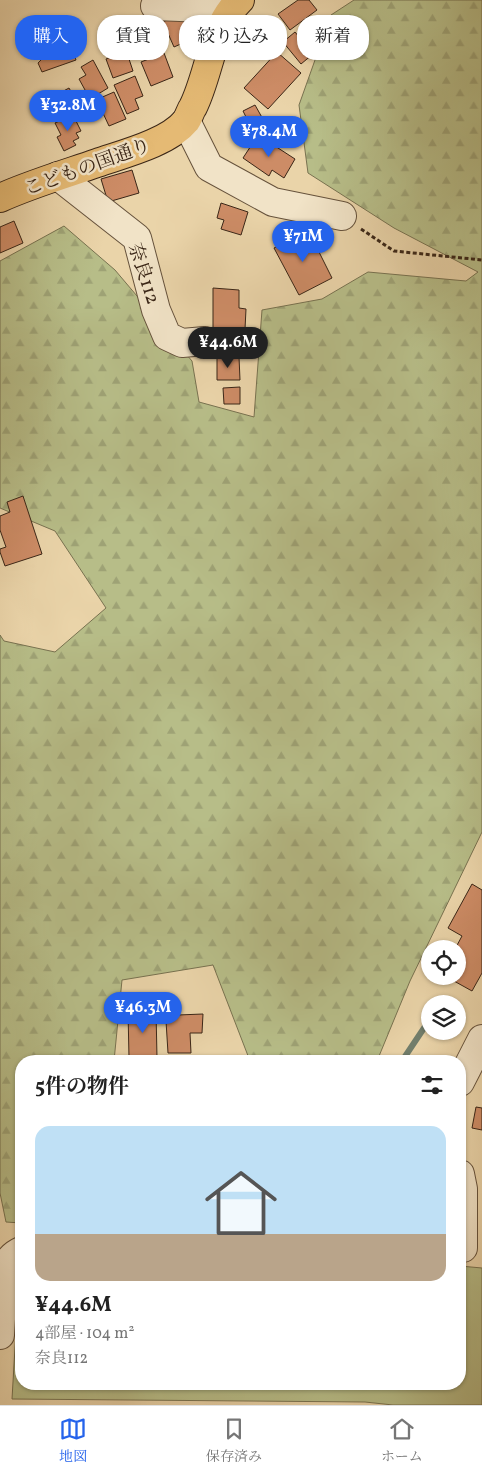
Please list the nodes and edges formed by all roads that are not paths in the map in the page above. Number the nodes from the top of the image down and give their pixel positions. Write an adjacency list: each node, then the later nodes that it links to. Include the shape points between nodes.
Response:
1 (236, 4): 2 (street); 3 (main road, こどもの国通り, via 219,32 200,93)
2 (155, 6)
3 (186, 121): 4 (main road, こどもの国通り, via 150,145); 6 (street, via 209,167 273,202)
4 (58, 176): 5 (main road, こどもの国通り); 7 (street, 奈良112, via 137,238 156,310 167,336 182,343)
5 (0, 198)
6 (342, 216)
7 (205, 341)
8 (482, 1039): 9 (street)
9 (466, 1070)
10 (466, 1229): 11 (street)
11 (468, 1249)
12 (12, 1253): 13 (street, via 4,1270)
13 (0, 1335)

